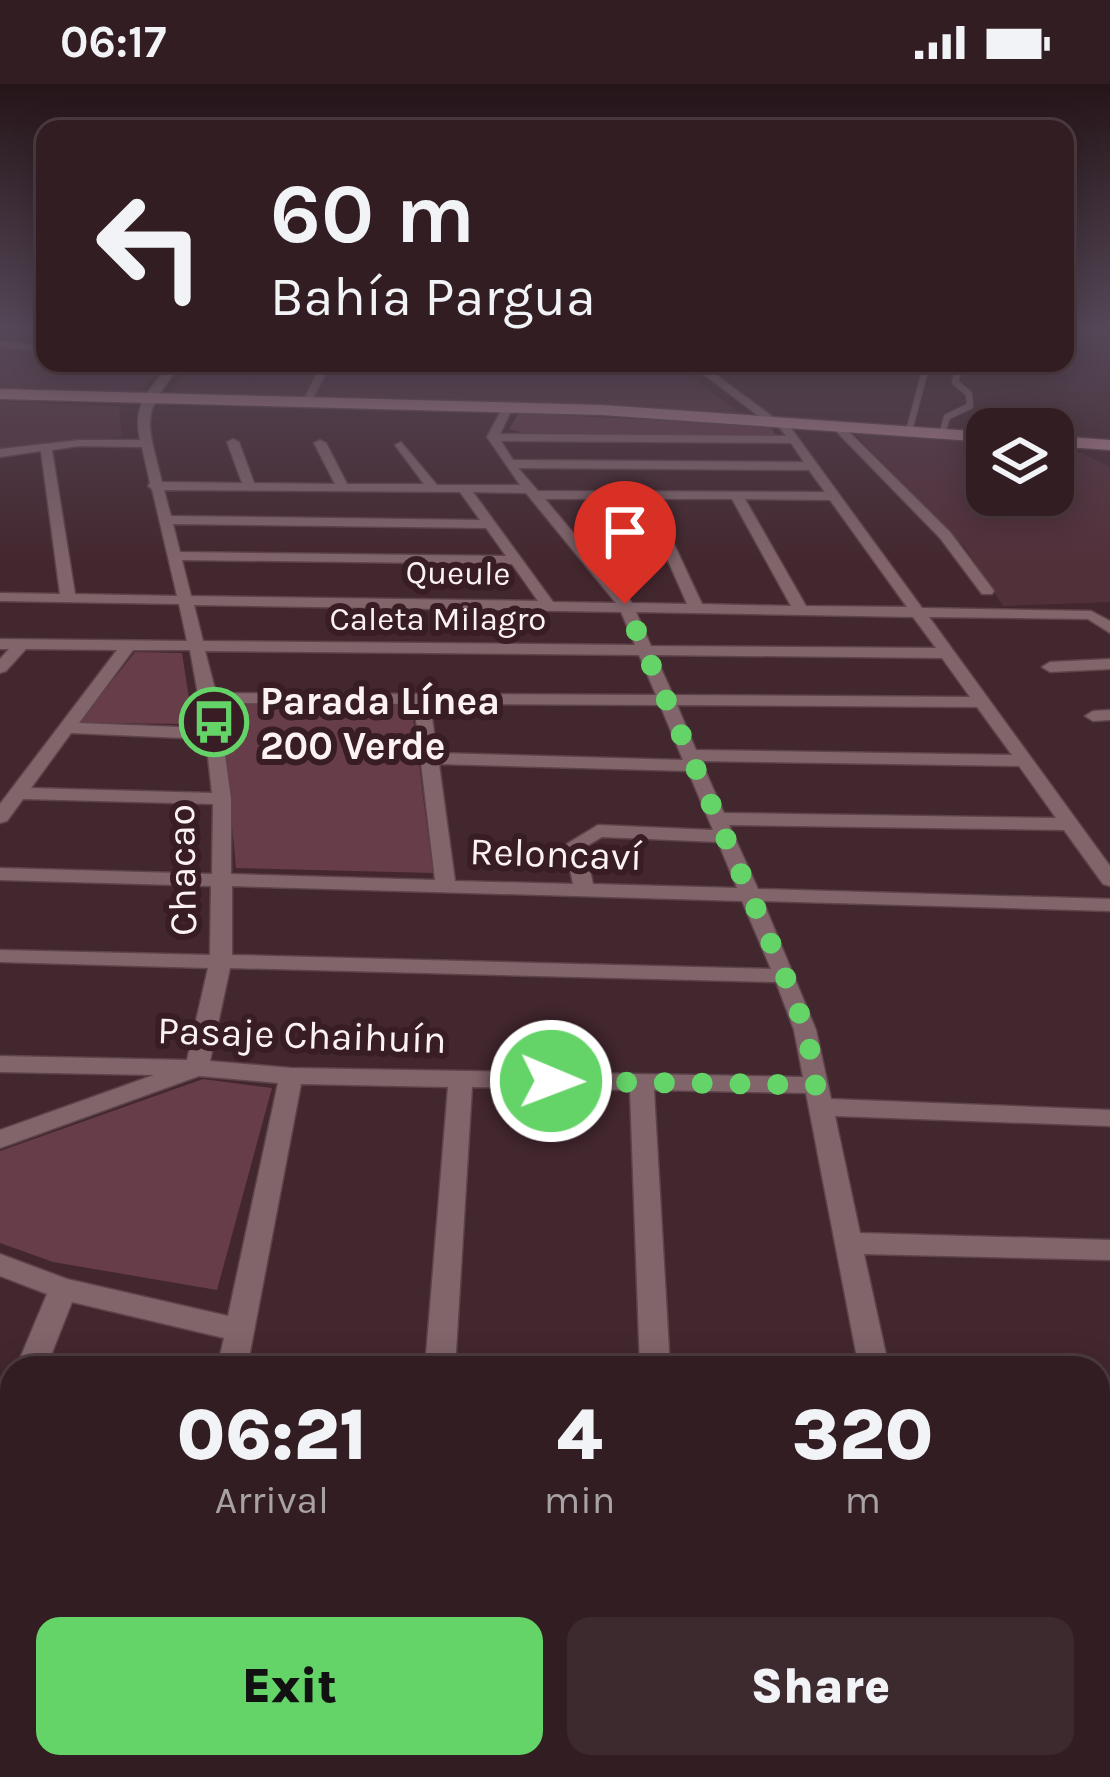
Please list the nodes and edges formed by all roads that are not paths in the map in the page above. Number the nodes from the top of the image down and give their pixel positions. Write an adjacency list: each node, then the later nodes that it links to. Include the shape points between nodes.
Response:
1 (145, 407): 16 (street, Chacao)
2 (508, 407): 6 (street); 11 (street)
3 (756, 407): 6 (street)
4 (915, 407): 8 (lane)
5 (968, 407): 9 (lane, via 946,417)
6 (777, 422): 7 (street); 12 (street)
7 (838, 427): 8 (street); 36 (street, via 945,535)
8 (909, 431): 9 (street)
9 (942, 434): 10 (street)
10 (966, 436)
11 (493, 437): 12 (street); 21 (street)
12 (793, 440): 22 (street)
13 (233, 442): 24 (street)
14 (320, 443): 25 (street)
15 (1074, 443): 19 (street)
16 (144, 444): 18 (street); 23 (street, Chacao)
17 (401, 445): 26 (street)
18 (46, 446): 20 (street); 38 (street)
19 (1110, 446)
20 (0, 453)
21 (509, 464): 22 (street); 28 (street)
22 (812, 466): 31 (street)
23 (154, 486): 24 (street); 32 (street, Chacao)
24 (250, 488): 25 (street)
25 (343, 488): 26 (street)
26 (433, 488): 27 (street)
27 (464, 489): 28 (street); 33 (street)
28 (533, 492): 29 (street); 41 (street)
29 (644, 495): 30 (street); 42 (street)
30 (737, 496): 31 (street); 43 (street)
31 (832, 496): 44 (street)
32 (165, 520): 33 (street); 34 (street, Chacao)
33 (490, 524): 35 (street)
34 (174, 556): 35 (street); 39 (street, Chacao)
35 (516, 560): 40 (street)
36 (987, 591)
37 (0, 597): 38 (street, Queule)
38 (68, 598): 39 (street, Queule)
39 (184, 600): 40 (street, Queule); 49 (street, Chacao)
40 (547, 603): 41 (street, Queule)
41 (625, 604): 42 (street, Queule); 50 (street)
42 (695, 605): 43 (street, Queule)
43 (799, 607): 44 (street, Queule)
44 (916, 609): 45 (street, Queule, via 1090,615); 51 (street)
45 (1110, 628)
46 (0, 644): 47 (street, Caleta Milagro)
47 (21, 645): 48 (street, Caleta Milagro); 54 (street)
48 (128, 646): 49 (street, Caleta Milagro); 59 (street)
49 (194, 647): 50 (street, Caleta Milagro); 56 (street, Chacao)
50 (644, 648): 51 (street, Caleta Milagro); 57 (street)
51 (947, 653): 58 (street)
52 (1110, 664): 53 (street)
53 (1050, 667)
54 (0, 668)
55 (421, 697): 56 (street); 57 (street); 61 (street)
56 (209, 698): 60 (street, Chacao)
57 (665, 699): 58 (street); 62 (street)
58 (983, 702): 63 (street)
59 (64, 728): 60 (street); 64 (street)
60 (214, 734): 65 (street, Chacao)
61 (431, 758): 62 (street); 72 (street)
62 (691, 761): 63 (street); 68 (street)
63 (1023, 761): 67 (street)
64 (18, 794): 65 (street); 66 (street)
65 (222, 800): 70 (street, Chacao)
66 (0, 817)
67 (1068, 824): 68 (street); 71 (street)
68 (720, 827): 73 (street, via 582,837 575,845); 74 (street)
69 (0, 874): 70 (street, Reloncaví)
70 (221, 880): 72 (street, Reloncaví); 77 (street, Chacao)
71 (1110, 880)
72 (446, 886): 73 (street, Reloncaví)
73 (584, 890): 74 (street, Reloncaví)
74 (748, 895): 75 (street, Reloncaví); 78 (street)
75 (1110, 904)
76 (0, 956): 77 (street)
77 (221, 960): 78 (street); 80 (street, Chacao)
78 (785, 976): 84 (street)
79 (0, 1064): 80 (street, Pasaje Chaihuín)
80 (197, 1068): 81 (street, Pasaje Chaihuín); 86 (street)
81 (290, 1076): 82 (street, Pasaje Chaihuín); 91 (street)
82 (460, 1080): 83 (street, Pasaje Chaihuín); 94 (street)
83 (643, 1083): 84 (street, Pasaje Chaihuín); 95 (street)
84 (818, 1096): 85 (street, Pasaje Chaihuín); 87 (street)
85 (1110, 1118)
86 (0, 1139)
87 (848, 1243): 88 (street); 96 (street)
88 (1110, 1250)
89 (0, 1265): 90 (street)
90 (63, 1288): 91 (street); 92 (street)
91 (240, 1330): 93 (street)
92 (36, 1356)
93 (235, 1356)
94 (441, 1356)
95 (654, 1356)
96 (872, 1356)

